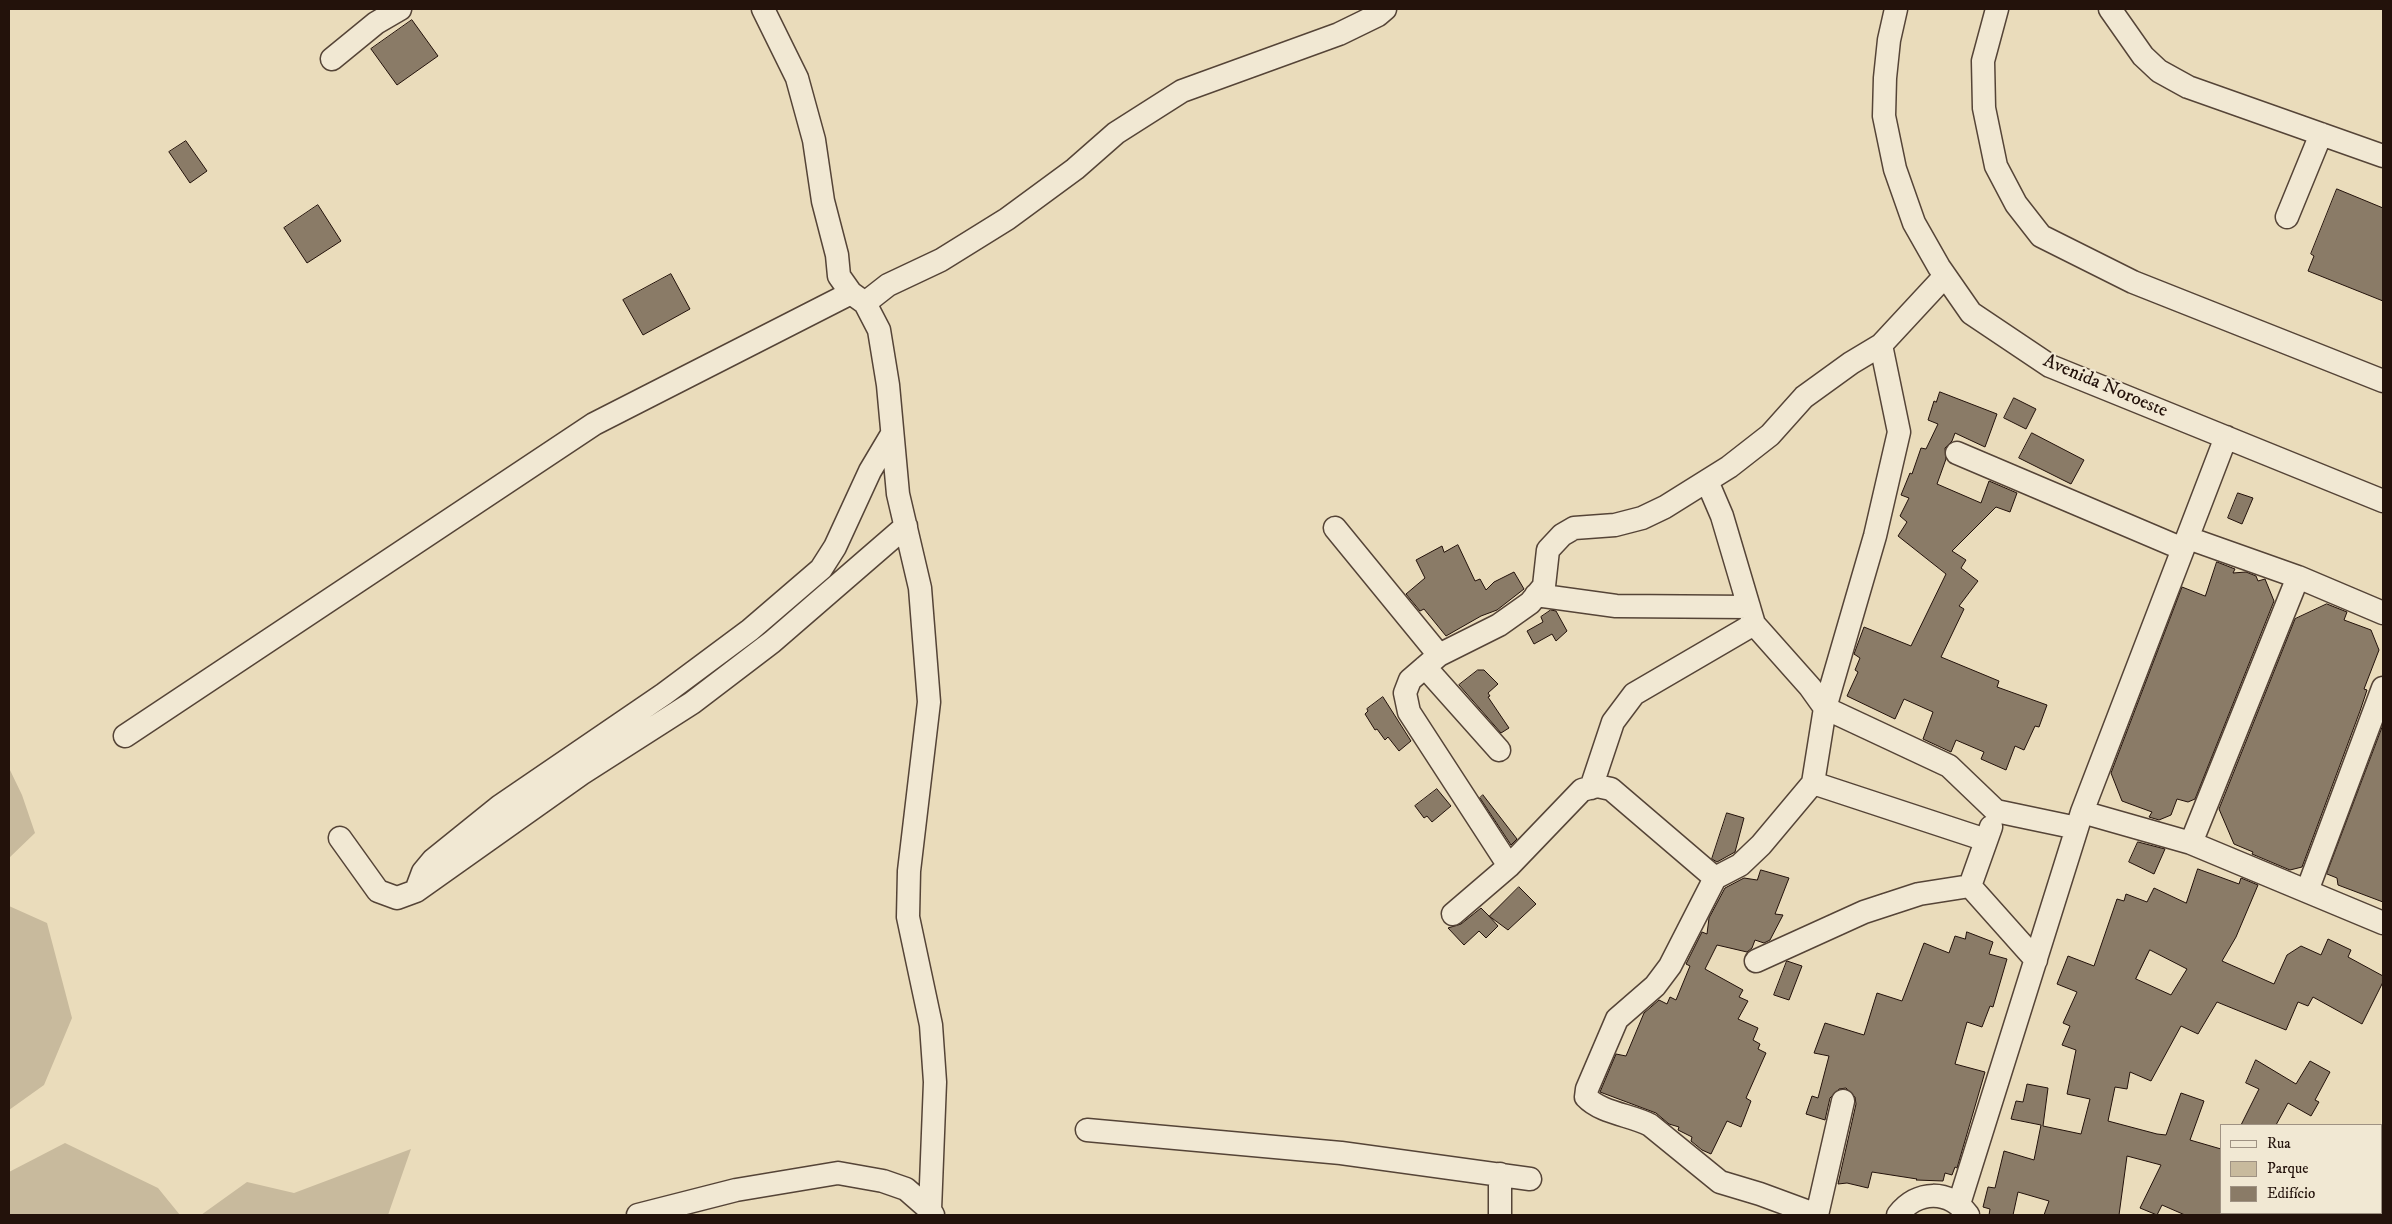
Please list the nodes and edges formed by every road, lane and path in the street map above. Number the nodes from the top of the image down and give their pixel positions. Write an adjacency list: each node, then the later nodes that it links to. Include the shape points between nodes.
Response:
1 (400, 9): 7 (street, via 376,23)
2 (763, 9): 12 (street, via 796,78 814,140 823,201 840,276)
3 (1385, 9): 12 (street, via 1339,34 1182,92 1160,104 1116,133 1007,219 941,260)
4 (1896, 9): 11 (street, Avenida Noroeste, via 1884,78 1884,116 1895,170 1914,223)
5 (1997, 9): 14 (street, via 1983,61 1984,108 1996,166 2016,204 2041,236 2133,282)
6 (2110, 9): 8 (street, via 2159,71 2188,87)
7 (332, 59)
8 (2321, 134): 9 (street); 10 (street)
9 (2383, 156)
10 (2286, 217)
11 (1945, 276): 13 (street); 16 (street, Avenida Noroeste, via 1971,313 2050,366)
12 (858, 298): 15 (street, via 879,330); 30 (street, via 594,424)
13 (1881, 345): 18 (street, via 1804,397 1770,434); 29 (street, via 1899,432 1875,536)
14 (2383, 381)
15 (892, 434): 20 (street, via 898,494); 42 (street, via 870,471 836,547 821,569 750,630 672,688 500,806 433,860 422,872)
16 (2226, 437): 19 (street, Avenida Noroeste); 22 (street)
17 (1956, 453): 22 (street)
18 (1708, 481): 24 (street, via 1642,518 1616,525 1574,528 1562,534 1548,550 1544,586); 26 (street)
19 (2383, 501)
20 (906, 526): 42 (street, via 772,642 692,703 581,774); 53 (street, via 920,588 929,702 909,871 908,916 931,1025 935,1082)
21 (1335, 528): 27 (street)
22 (2186, 544): 23 (street); 35 (street)
23 (2298, 577): 25 (street); 38 (street)
24 (1536, 595): 26 (street, via 1616,606); 27 (street, via 1530,603 1499,624)
25 (2383, 614)
26 (1752, 616): 29 (street); 33 (street, via 1634,694 1613,722)
27 (1432, 661): 31 (street); 39 (street, via 1410,680 1405,693 1409,712)
28 (2383, 688): 43 (street)
29 (1825, 708): 32 (street); 34 (street, via 1950,766)
30 (125, 736)
31 (1499, 750)
32 (1813, 783): 37 (street); 40 (street, via 1762,845 1740,865)
33 (1591, 788): 39 (street, via 1582,790); 40 (street, via 1611,789)
34 (1996, 811): 35 (street); 37 (street)
35 (2080, 820): 38 (street); 46 (street)
36 (340, 838): 42 (street, via 378,891 397,898)
37 (1986, 840): 41 (street)
38 (2191, 843): 43 (street)
39 (1509, 866): 44 (street)
40 (1715, 878): 48 (street, via 1670,966 1655,986 1617,1019 1586,1097 1592,1103 1650,1125 1720,1182 1816,1215)
41 (1970, 886): 46 (street); 47 (street, via 1919,894 1864,912)
42 (416, 891)
43 (2307, 891): 45 (street)
44 (1452, 914)
45 (2383, 923)
46 (2036, 960): 52 (street)
47 (1756, 962)
48 (1843, 1101)
49 (1088, 1130): 50 (street, via 1341,1153)
50 (1500, 1174): 51 (street); 55 (street)
51 (1530, 1179)
52 (1963, 1210): 56 (street, via 1944,1197 1928,1195 1906,1205)
53 (931, 1213): 54 (street, via 906,1189 883,1181 838,1173 736,1190)
54 (638, 1215)
55 (1500, 1215)
56 (1898, 1215)

